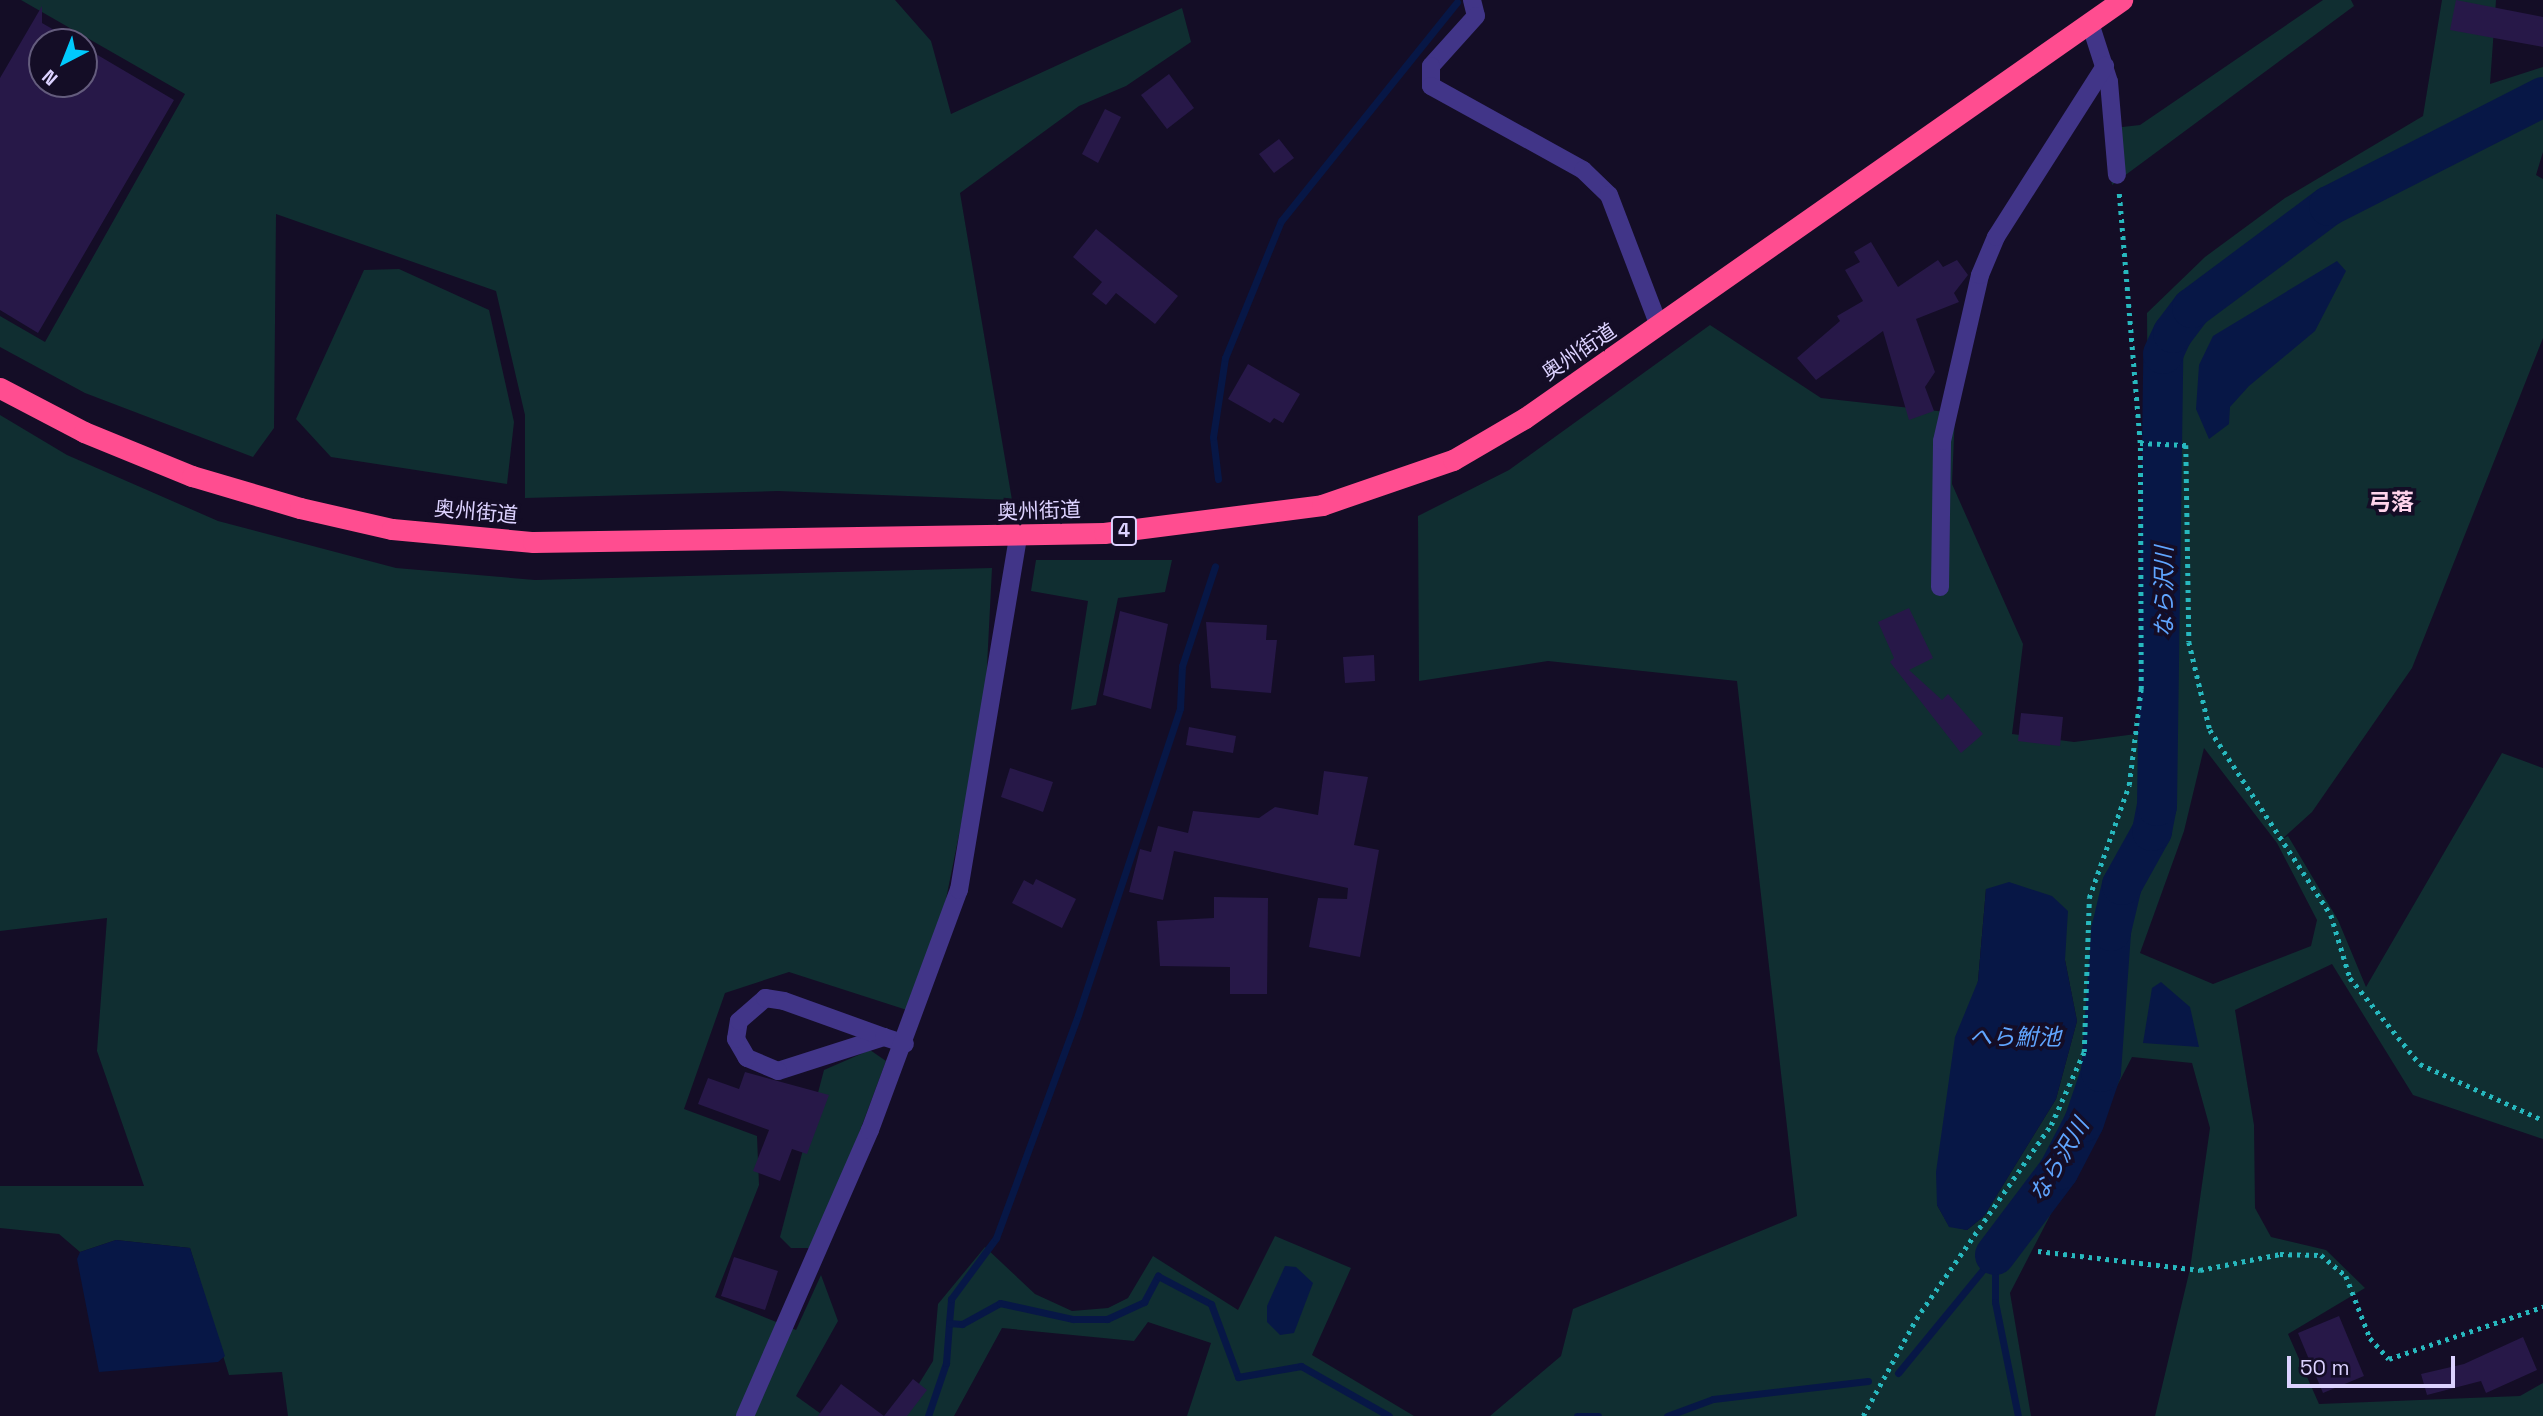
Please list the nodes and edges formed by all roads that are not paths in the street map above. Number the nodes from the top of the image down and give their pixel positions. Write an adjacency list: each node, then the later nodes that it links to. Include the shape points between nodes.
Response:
1 (1472, 0): 6 (street, via 1476,16 1430,66 1430,86 1583,170 1609,195)
2 (2122, 0): 3 (highway, 奥州街道 / 4)
3 (2090, 23): 4 (street); 6 (highway, 奥州街道 / 4)
4 (2105, 66): 5 (street); 9 (street, via 1996,237 1980,275 1941,441)
5 (2118, 175)
6 (1660, 327): 8 (highway, 奥州街道 / 4, via 1513,425 1453,460 1384,488 1252,516)
7 (0, 388): 8 (highway, 奥州街道 / 4, via 84,432 192,476 392,529 533,542)
8 (1018, 536): 11 (street, via 959,890)
9 (1940, 587)
10 (884, 1037): 10 (street, via 765,998 739,1021 736,1039 747,1058 778,1071); 11 (street)
11 (905, 1044): 12 (street)
12 (745, 1416)

